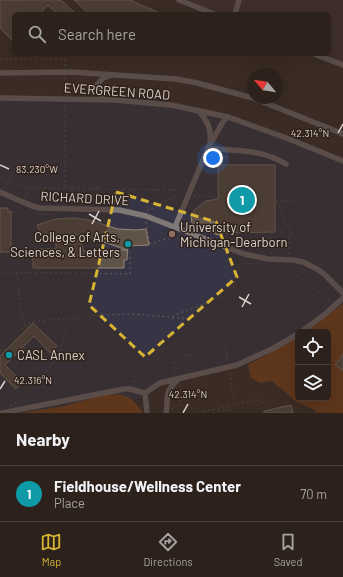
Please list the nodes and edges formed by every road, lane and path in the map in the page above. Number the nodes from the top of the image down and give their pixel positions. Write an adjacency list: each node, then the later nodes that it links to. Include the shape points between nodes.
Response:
1 (179, 0): 3 (street)
2 (240, 0): 4 (street)
3 (209, 12)
4 (236, 12)
5 (319, 56): 8 (street)
6 (0, 59): 7 (path)
7 (65, 59): 9 (path)
8 (343, 65)
9 (65, 72): 10 (street, EVERGREEN ROAD); 11 (street, EVERGREEN ROAD); 14 (path)
10 (0, 73)
11 (113, 75): 12 (street, EVERGREEN ROAD, via 197,82); 15 (street, via 103,78 97,85)
12 (247, 96)
13 (0, 98): 14 (street, EVERGREEN ROAD)
14 (65, 98): 15 (street, EVERGREEN ROAD); 32 (path)
15 (105, 100): 17 (street, EVERGREEN ROAD, via 146,102)
16 (268, 104): 19 (street, EVERGREEN ROAD)
17 (199, 111): 18 (street, EVERGREEN ROAD); 20 (street, via 208,123 211,133)
18 (228, 117): 20 (street); 22 (street, EVERGREEN ROAD)
19 (343, 134)
20 (208, 148): 21 (street); 50 (street)
21 (238, 150): 23 (street, via 267,154); 24 (path, via 232,156 223,158)
22 (341, 159)
23 (286, 164)
24 (222, 165)
25 (0, 178): 27 (path)
26 (10, 178): 27 (path)
27 (8, 182): 31 (path); 34 (path)
28 (33, 184): 31 (path)
29 (72, 185): 33 (path)
30 (97, 185): 35 (path)
31 (31, 188): 32 (path); 40 (path)
32 (65, 189): 33 (path)
33 (72, 189): 35 (path); 42 (path)
34 (2, 190): 50 (street, RICHARD DRIVE, via 32,206 127,211 146,216)
35 (97, 190): 36 (path); 43 (path)
36 (183, 192): 37 (path); 45 (path)
37 (185, 193)
38 (192, 196): 39 (path)
39 (218, 197)
40 (24, 199)
41 (294, 201): 52 (path, via 276,201)
42 (72, 205)
43 (97, 205)
44 (21, 206): 48 (path, via 16,212)
45 (147, 211)
46 (36, 212): 47 (path, via 41,215 53,215)
47 (58, 212)
48 (11, 213)
49 (145, 219): 50 (path, via 150,244 169,238)
50 (176, 230): 57 (street, RICHARD DRIVE, via 256,257)
51 (271, 232): 57 (path)
52 (290, 233): 53 (path); 56 (path, via 289,256)
53 (294, 233)
54 (130, 250): 63 (path, via 130,274)
55 (266, 254): 57 (path)
56 (285, 256)
57 (271, 257): 64 (street, RICHARD DRIVE, via 308,264 324,274)
58 (263, 263): 68 (path, via 244,264 239,268 233,291 225,297 215,298)
59 (284, 264): 66 (path)
60 (72, 268): 63 (path)
61 (0, 272): 62 (path)
62 (17, 272): 63 (path); 73 (path, via 21,316)
63 (72, 273)
64 (343, 294)
65 (343, 298): 66 (street)
66 (335, 305): 67 (path); 75 (street)
67 (343, 311)
68 (171, 317): 69 (path, via 131,314); 71 (path, via 183,318)
69 (78, 318): 70 (path); 88 (path, via 67,326 60,351 44,376 23,399)
70 (36, 321): 72 (path); 73 (path)
71 (186, 321)
72 (34, 323)
73 (25, 325): 74 (path); 78 (path)
74 (27, 329)
75 (305, 329)
76 (295, 336): 83 (street, via 237,364)
77 (225, 348): 80 (path)
78 (0, 351)
79 (194, 355): 83 (path, via 176,357 173,367)
80 (228, 363)
81 (230, 370): 87 (path)
82 (133, 375): 84 (path)
83 (178, 378): 85 (street, via 160,383); 86 (path); 91 (street, via 168,390)
84 (134, 387)
85 (145, 393): 92 (street, via 124,389); 93 (street)
86 (180, 404): 91 (path); 94 (path)
87 (235, 404): 89 (path, via 259,400); 90 (path)
88 (6, 407)
89 (268, 407)
90 (212, 410): 95 (path); 96 (path)
91 (166, 412)
92 (2, 413)
93 (147, 413)
94 (185, 413)
95 (198, 413)
96 (213, 413): 97 (path, via 227,409)
97 (228, 413)

